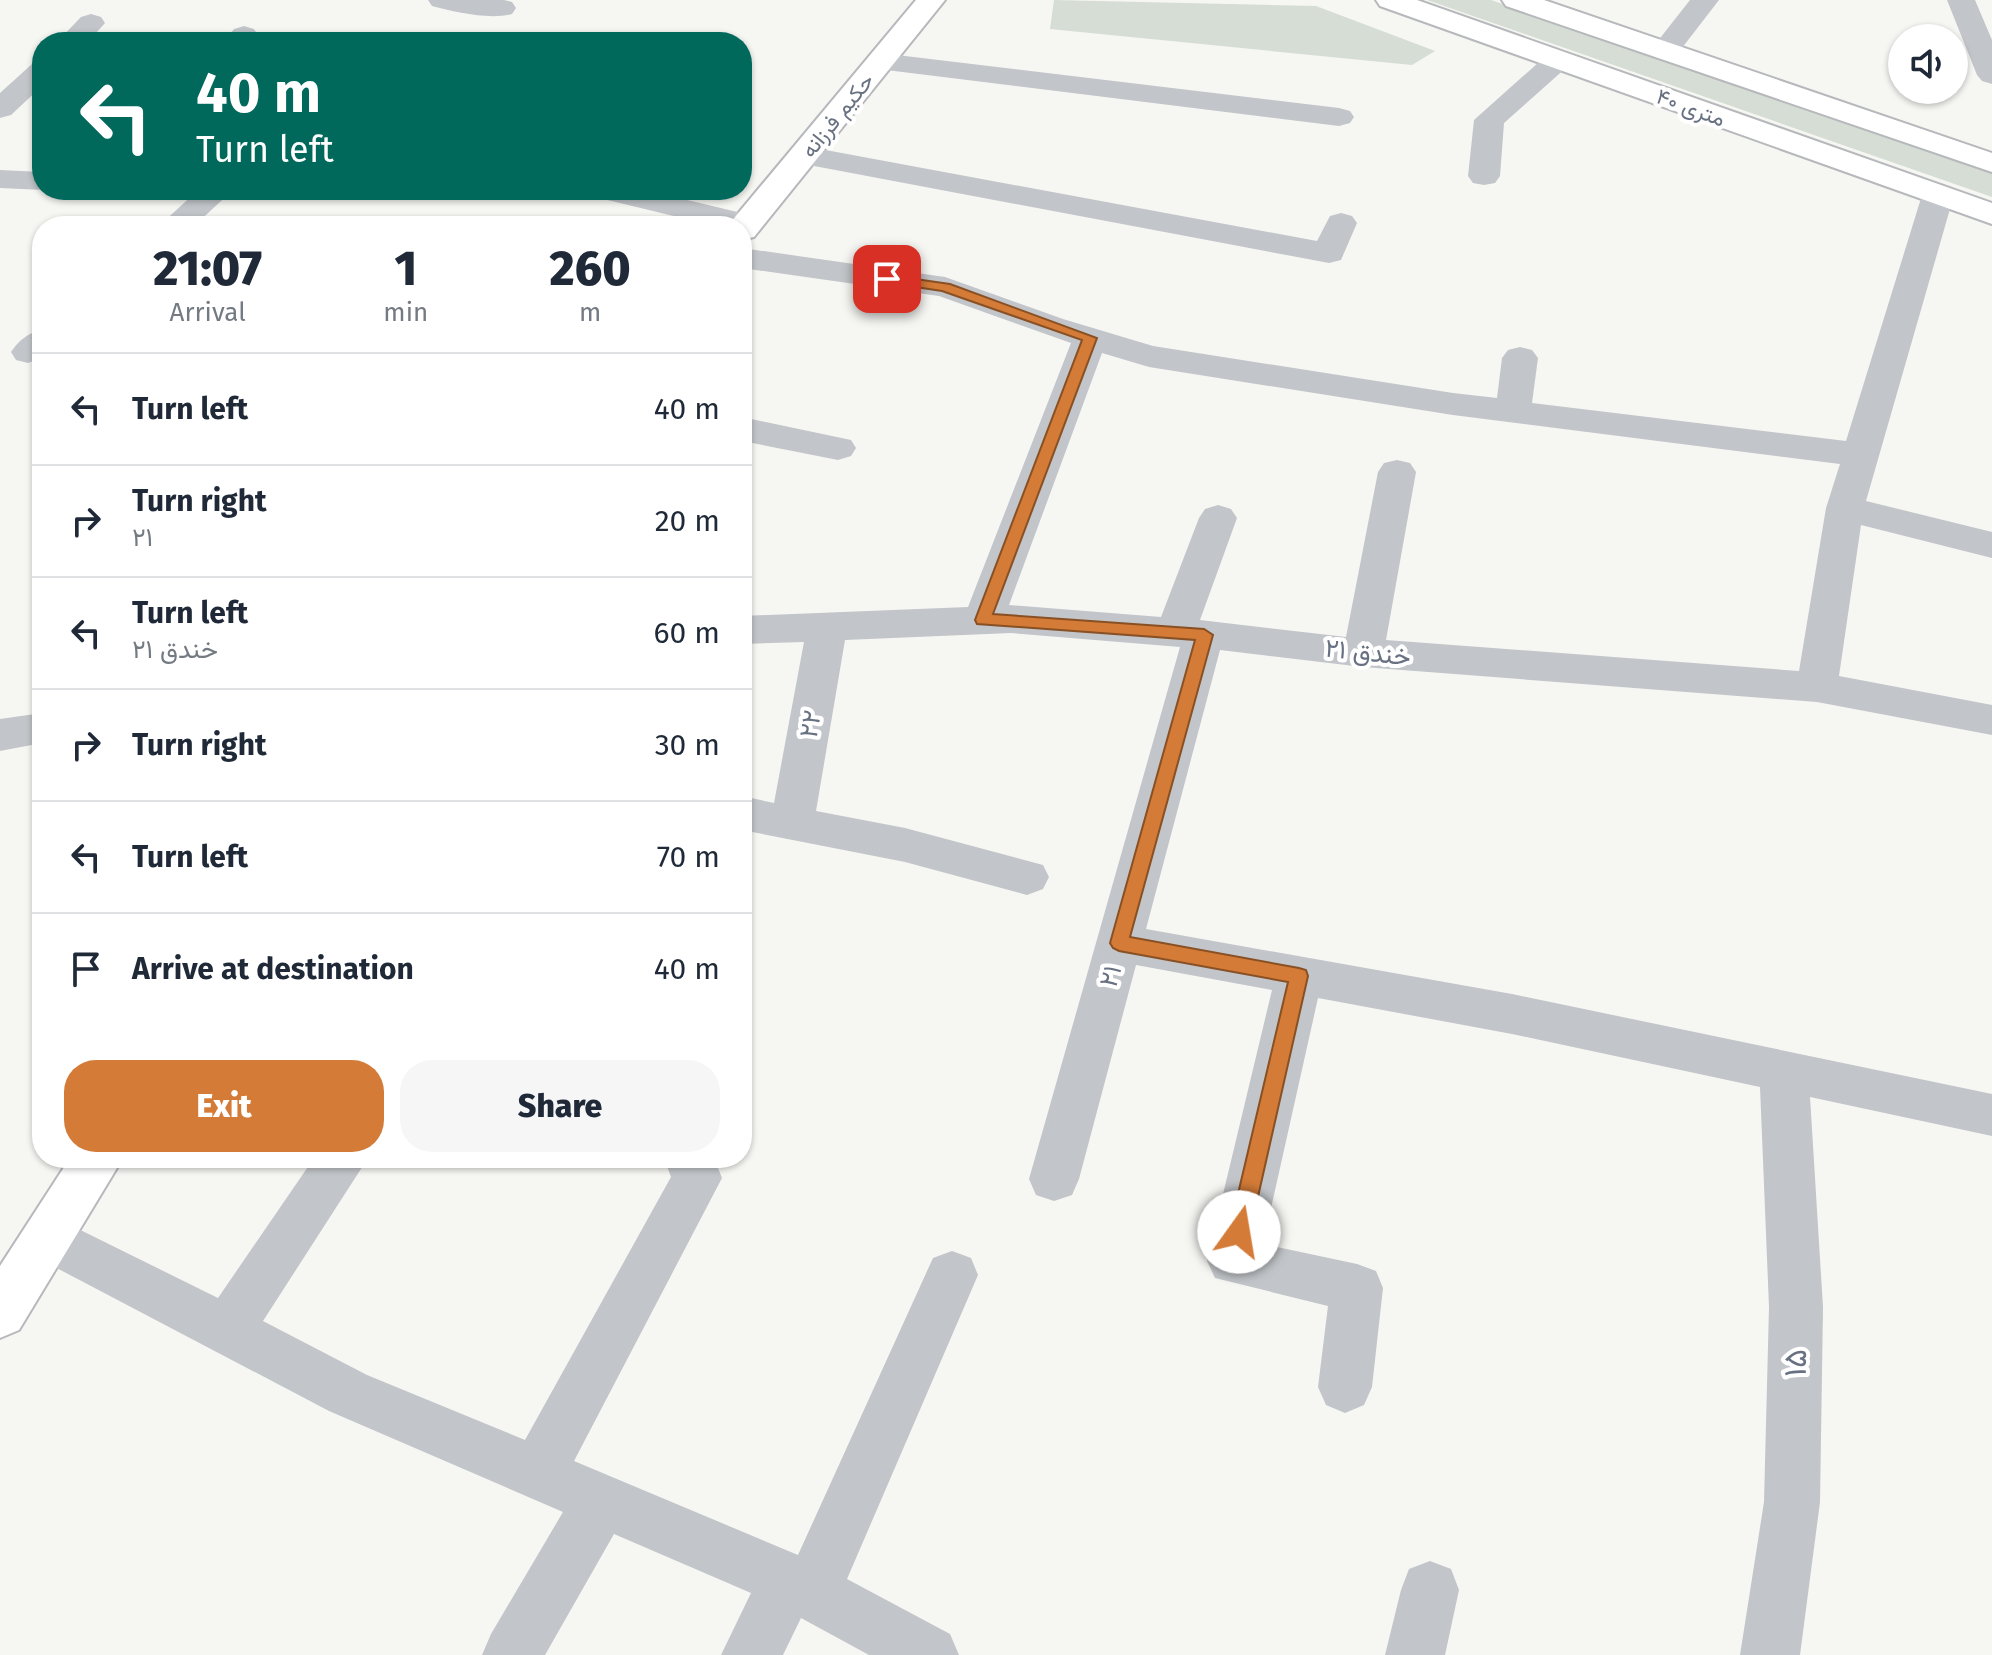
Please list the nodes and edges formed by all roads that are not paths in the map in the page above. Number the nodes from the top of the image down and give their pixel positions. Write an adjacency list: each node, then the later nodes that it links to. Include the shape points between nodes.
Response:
1 (442, 0): 7 (street)
2 (931, 0): 11 (main road, حکیم فرزانه)
3 (1390, 0): 10 (main road, ۴۰ متری)
4 (1516, 0): 9 (main road, ۴۰ متری)
5 (1705, 0): 9 (street)
6 (1961, 0): 8 (street)
7 (499, 13)
8 (1987, 46): 12 (street)
9 (1665, 51): 17 (main road, ۴۰ متری)
10 (1558, 60): 18 (street, via 1489,120); 21 (main road, ۴۰ متری)
11 (880, 62): 15 (street); 16 (main road, حکیم فرزانه)
12 (1992, 75)
13 (32, 79): 14 (street)
14 (0, 109)
15 (1339, 117)
16 (804, 155): 27 (main road, حکیم فرزانه); 28 (street, via 1329,253)
17 (1992, 163)
18 (1484, 176)
19 (0, 179): 20 (street)
20 (32, 181)
21 (1938, 195): 24 (main road, ۴۰ متری); 35 (street)
22 (205, 200): 25 (street)
23 (644, 200): 26 (street)
24 (1992, 214)
25 (187, 216)
26 (704, 216)
27 (752, 218)
28 (1341, 223)
29 (752, 259): 30 (street, via 945,287)
30 (1090, 338): 32 (street, via 1149,356); 40 (street)
31 (1520, 358): 32 (street)
32 (1513, 411): 35 (street)
33 (752, 431): 34 (street)
34 (838, 448)
35 (1861, 455): 37 (street)
36 (1397, 472): 44 (street)
37 (1845, 508): 39 (street); 45 (street)
38 (1218, 518): 43 (street, ۲۱)
39 (1992, 545)
40 (983, 620): 41 (street, ۲۱ خندق); 43 (street, ۲۱ خندق)
41 (827, 625): 42 (street, ۲۱ خندق); 50 (street, ۲۲)
42 (752, 629)
43 (1190, 634): 44 (street, ۲۱ خندق); 52 (street, ۲۱)
44 (1363, 653): 45 (street, ۲۱ خندق)
45 (1817, 687): 46 (street, ۲۱ خندق)
46 (1992, 720)
47 (32, 730): 48 (street)
48 (0, 735)
49 (752, 815): 50 (street)
50 (792, 823): 51 (street)
51 (1027, 877)
52 (1119, 943): 53 (street); 59 (street, ۲۱)
53 (1299, 976): 54 (street); 64 (street, via 1233,1261 1357,1288)
54 (1784, 1071): 55 (street); 73 (street, ۱۵, via 1796,1307 1792,1502)
55 (1992, 1115)
56 (92, 1168): 60 (main road)
57 (336, 1168): 63 (street)
58 (693, 1168): 65 (street, via 697,1178)
59 (1054, 1179)
60 (48, 1237): 62 (main road); 63 (street)
61 (952, 1275): 67 (street)
62 (0, 1313)
63 (227, 1330): 65 (street, via 348,1393)
64 (1345, 1387)
65 (537, 1474): 66 (street)
66 (602, 1501): 67 (street); 69 (street)
67 (800, 1586): 70 (street); 71 (street)
68 (1430, 1590): 72 (street)
69 (512, 1655)
70 (751, 1655)
71 (929, 1655)
72 (1415, 1655)
73 (1770, 1655)

